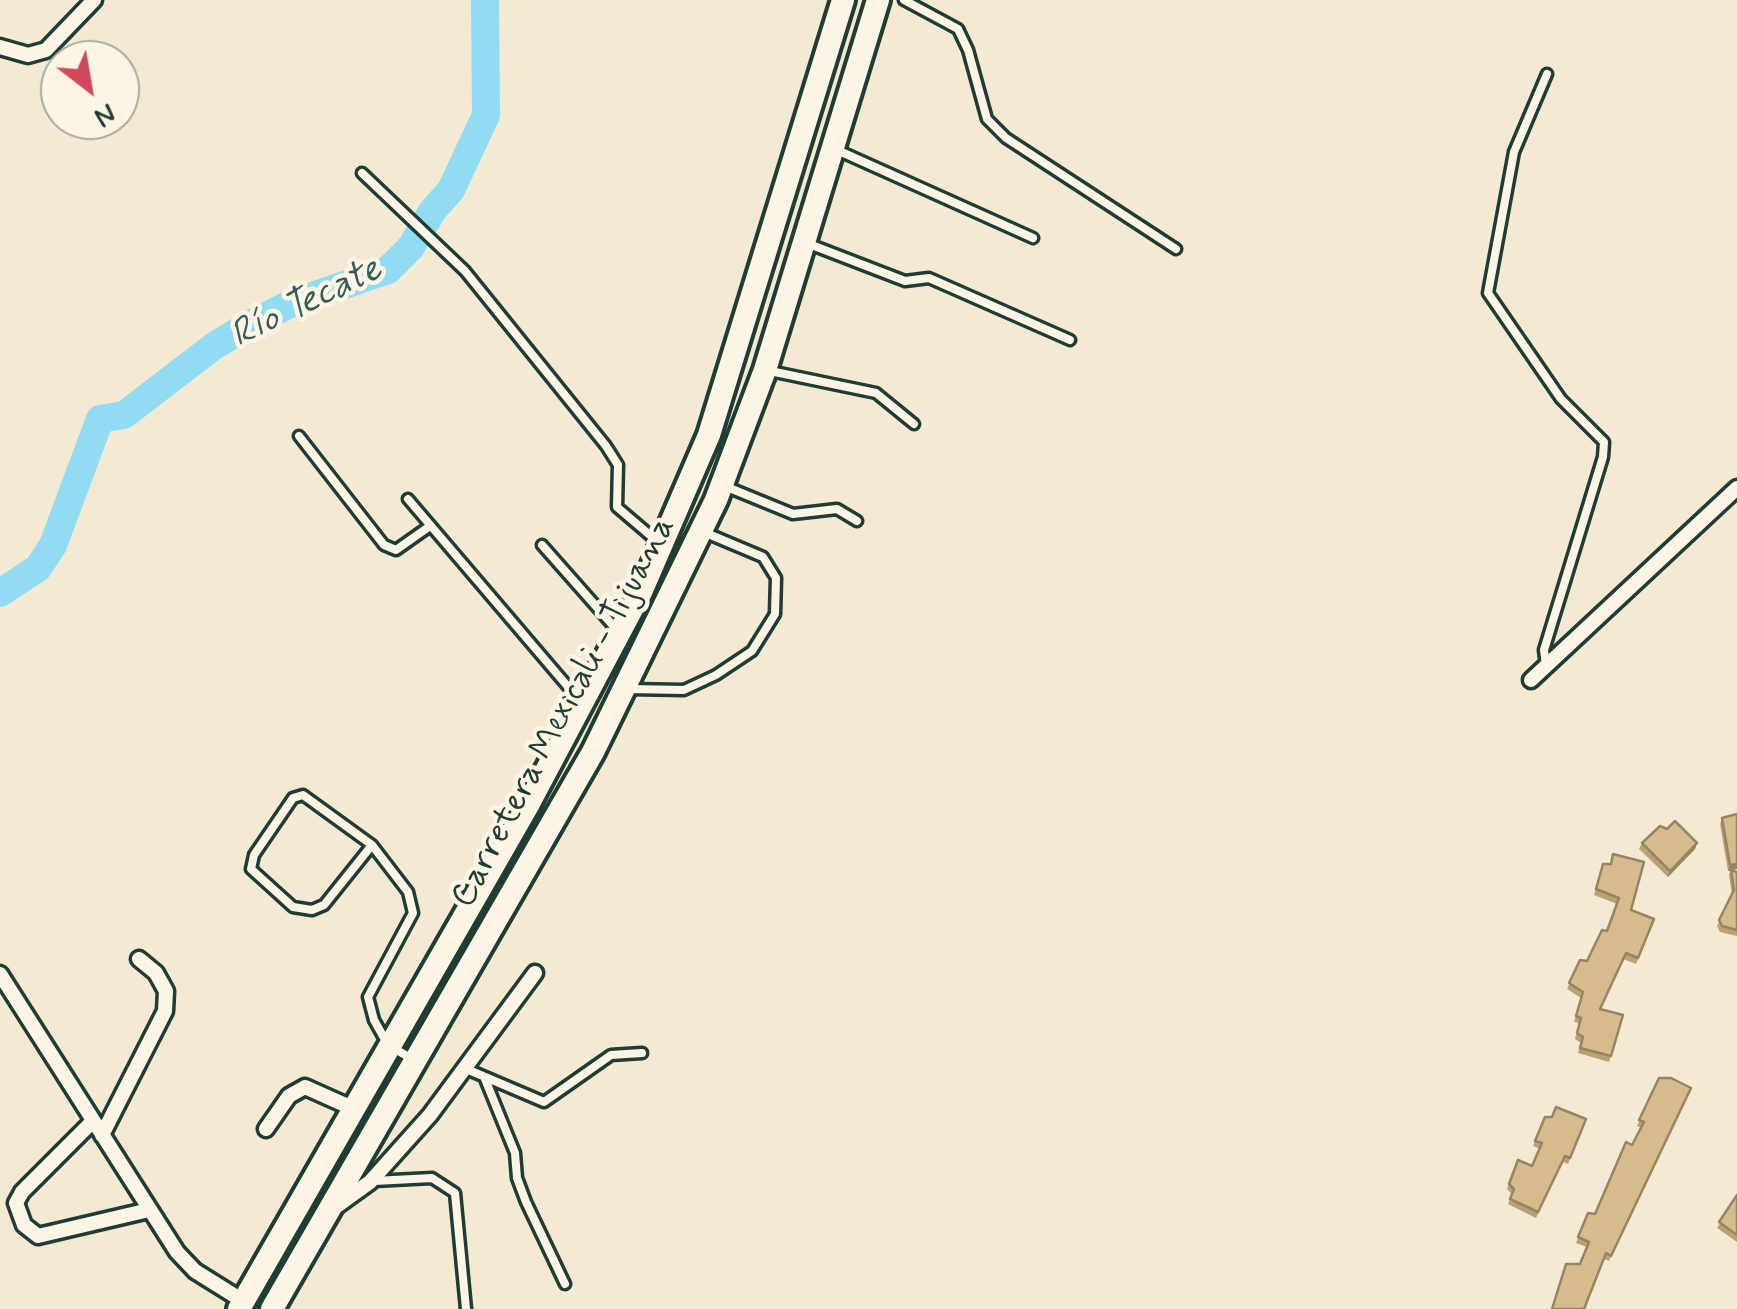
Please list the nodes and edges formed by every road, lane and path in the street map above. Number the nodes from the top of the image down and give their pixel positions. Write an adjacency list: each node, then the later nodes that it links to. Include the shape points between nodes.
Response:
1 (94, 0): 5 (street, via 46,50 28,55)
2 (904, 0): 11 (lane, via 958,30 986,118 1006,138)
3 (844, 1): 23 (main road, Carretera Mexicali - Tijuana, via 715,418)
4 (873, 5): 7 (main road, Carretera Mexicali - Tijuana)
5 (0, 48)
6 (1548, 74): 25 (lane, via 1514,152 1488,293 1561,399 1604,442 1544,650)
7 (833, 148): 9 (lane); 10 (main road, Carretera Mexicali - Tijuana)
8 (362, 173): 23 (lane, via 465,270 606,446 618,465 617,507)
9 (1033, 238)
10 (805, 242): 12 (lane, via 905,281 929,278); 13 (main road, Carretera Mexicali - Tijuana)
11 (1176, 250)
12 (1070, 340)
13 (766, 370): 14 (lane, via 876,393); 16 (main road, Carretera Mexicali - Tijuana)
14 (914, 424)
15 (299, 436): 20 (lane, via 384,544 396,550)
16 (722, 486): 19 (lane, via 792,514 837,509); 21 (main road, Carretera Mexicali - Tijuana)
17 (1737, 488): 25 (street)
18 (408, 500): 20 (lane)
19 (858, 520)
20 (430, 526): 28 (lane)
21 (702, 531): 27 (main road, Carretera Mexicali - Tijuana); 27 (lane, via 763,558 776,578 775,614 752,651 716,676 684,690)
22 (542, 545): 24 (lane)
23 (662, 545): 24 (main road, Carretera Mexicali - Tijuana)
24 (620, 634): 28 (main road, Carretera Mexicali - Tijuana)
25 (1546, 665): 26 (street)
26 (1531, 680)
27 (626, 688): 36 (main road, Carretera Mexicali - Tijuana)
28 (584, 705): 34 (main road, Carretera Mexicali - Tijuana)
29 (372, 846): 29 (lane, via 303,795 283,812 252,869 293,907 312,910 324,905); 34 (lane, via 408,892 412,913 368,997)
30 (138, 958): 42 (street, via 166,991 165,1011)
31 (535, 973): 37 (street)
32 (0, 974): 33 (street)
33 (6, 995): 40 (street)
34 (388, 1044): 36 (lane); 39 (main road, Carretera Mexicali - Tijuana)
35 (642, 1053): 38 (lane, via 611,1055 544,1102)
36 (418, 1062): 45 (main road, Carretera Mexicali - Tijuana)
37 (464, 1068): 38 (lane); 43 (street)
38 (485, 1079): 46 (lane, via 515,1153 526,1202)
39 (352, 1108): 41 (street, via 305,1087 289,1096); 47 (main road, Carretera Mexicali - Tijuana)
40 (94, 1121): 42 (street); 44 (street, via 22,1192 16,1202 24,1224 38,1236)
41 (266, 1129)
42 (102, 1135): 44 (street)
43 (370, 1182): 45 (street); 49 (lane, via 432,1178 455,1193)
44 (149, 1210): 47 (street, via 194,1270)
45 (330, 1211): 48 (main road, Carretera Mexicali - Tijuana)
46 (565, 1284)
47 (241, 1305)
48 (272, 1309)
49 (466, 1309)

